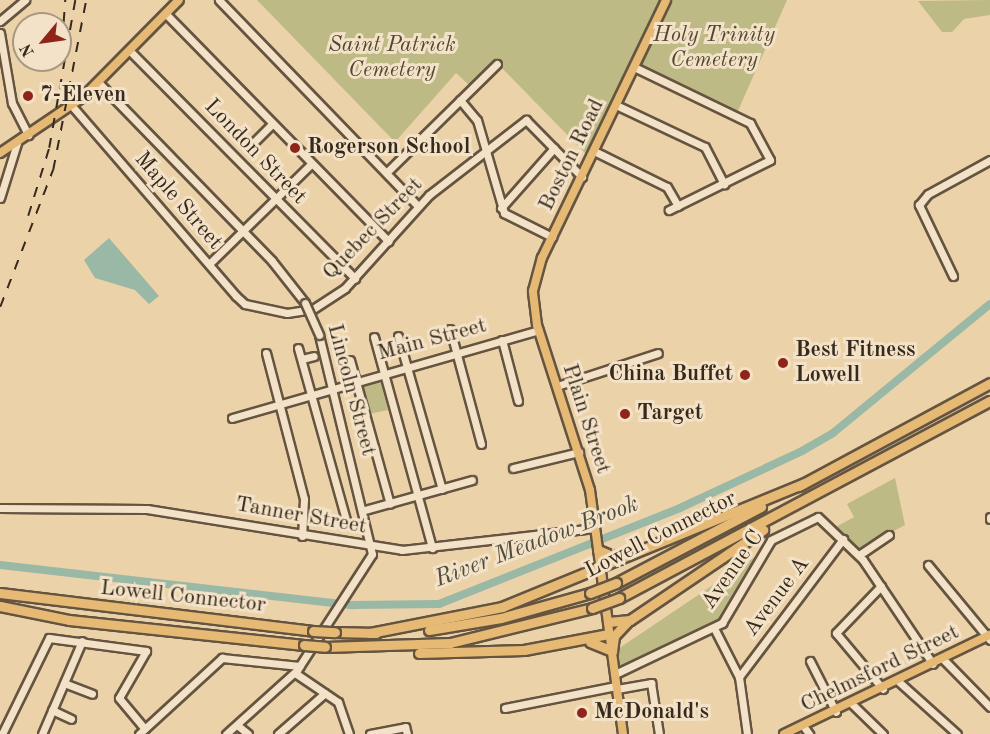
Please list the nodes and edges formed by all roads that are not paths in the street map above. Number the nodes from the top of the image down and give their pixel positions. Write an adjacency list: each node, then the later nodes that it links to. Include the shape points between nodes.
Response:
1 (25, 0): 6 (street)
2 (179, 0): 5 (main road)
3 (219, 0): 25 (street)
4 (666, 0): 10 (main road, Boston Road)
5 (166, 14): 8 (main road); 15 (street)
6 (0, 21)
7 (0, 33): 16 (street, via 12,104)
8 (130, 51): 11 (main road); 29 (street, London Street)
9 (497, 63): 12 (street)
10 (634, 67): 13 (main road, Boston Road); 27 (street, via 750,123 770,160)
11 (99, 83): 14 (main road); 34 (street, Lincoln Street)
12 (460, 100): 20 (street, via 475,116); 25 (street)
13 (616, 105): 21 (main road, Boston Road); 27 (street, via 705,147)
14 (72, 106): 16 (main road); 37 (street, Maple Street)
15 (272, 125): 17 (street); 24 (street)
16 (28, 135): 18 (main road)
17 (254, 142)
18 (17, 143): 22 (main road); 28 (street)
19 (554, 148): 20 (street, Quebec Street, via 526,120); 26 (street); 32 (street)
20 (486, 151): 30 (street, Quebec Street); 32 (street)
21 (594, 151): 26 (main road, Boston Road); 31 (street, via 664,185)
22 (0, 153)
23 (990, 160): 38 (street, via 928,194 919,205)
24 (310, 165): 29 (street); 36 (street)
25 (387, 172): 30 (street)
26 (582, 177): 35 (main road, Boston Road)
27 (724, 184): 31 (street)
28 (0, 198)
29 (276, 200): 34 (street); 39 (street, London Street)
30 (418, 206): 36 (street, Quebec Street)
31 (678, 206): 33 (street)
32 (501, 208): 35 (street)
33 (669, 210)
34 (243, 231): 37 (street); 57 (street, Lincoln Street, bridge, via 305,303)
35 (552, 237): 42 (main road, Boston Road, via 538,267 533,300)
36 (388, 241): 39 (street, Quebec Street)
37 (209, 264): 40 (street, Maple Street, via 240,300)
38 (952, 276)
39 (355, 278): 40 (street, Quebec Street, via 310,310)
40 (264, 308)
41 (450, 329): 47 (street)
42 (539, 330): 45 (street, Main Street); 58 (main road, Plain Street)
43 (398, 336): 53 (street)
44 (374, 337): 54 (street)
45 (502, 340): 47 (street, Main Street); 60 (street)
46 (298, 348): 51 (street)
47 (456, 352): 53 (street, Main Street); 64 (street)
48 (266, 353): 61 (street)
49 (658, 353): 58 (street)
50 (314, 356): 51 (street)
51 (302, 359): 59 (street)
52 (350, 360): 55 (street)
53 (406, 366): 54 (street, Main Street); 69 (street)
54 (384, 372): 55 (street, Main Street); 70 (street)
55 (358, 379): 57 (street, Main Street); 72 (street)
56 (990, 383): 68 (highway, Lowell Connector)
57 (334, 386): 59 (street, Main Street); 74 (street, Lincoln Street)
58 (557, 386): 65 (main road, Plain Street)
59 (311, 393): 61 (street, Main Street); 75 (street)
60 (518, 401)
61 (279, 402): 63 (street, Main Street); 78 (street, via 304,499)
62 (990, 402): 71 (highway, Lowell Connector)
63 (232, 418)
64 (481, 444)
65 (579, 452): 66 (street); 76 (main road, Plain Street)
66 (513, 468)
67 (472, 480): 69 (street)
68 (804, 483): 84 (highway); 93 (highway, Lowell Connector, bridge, via 590,593 491,621)
69 (442, 489): 70 (street)
70 (418, 496): 72 (street); 81 (street)
71 (812, 497): 90 (highway); 98 (highway, Lowell Connector, bridge, via 619,598 592,608 462,642)
72 (390, 504): 74 (street)
73 (0, 508): 78 (street, Tanner Street, via 147,509)
74 (365, 510): 80 (street, Lincoln Street)
75 (346, 520)
76 (596, 531): 81 (street, Tanner Street); 82 (main road, Plain Street)
77 (890, 535): 83 (street)
78 (302, 536): 80 (street, Tanner Street)
79 (843, 539): 83 (street); 92 (street, Avenue C, via 818,517 774,538); 106 (street, Avenue A)
80 (373, 548): 81 (street, Tanner Street); 103 (street, via 347,596)
81 (432, 548)
82 (598, 550): 84 (highway); 86 (main road, Plain Street)
83 (859, 555): 87 (street)
84 (619, 559): 86 (highway)
85 (928, 565): 95 (street)
86 (600, 567): 91 (main road, Plain Street); 93 (highway, via 480,614)
87 (880, 586): 102 (street); 110 (street, via 836,633)
88 (0, 592): 93 (highway, Lowell Connector, bridge, via 313,631)
89 (0, 606): 98 (highway, Lowell Connector, bridge, via 96,624)
90 (630, 620): 91 (highway); 99 (highway, via 614,636)
91 (608, 622): 94 (main road, Plain Street)
92 (714, 628): 105 (street, Avenue C); 106 (street)
93 (370, 633)
94 (609, 634): 97 (highway); 99 (main road, Plain Street)
95 (989, 637): 100 (main road, Chelmsford Street)
96 (82, 641): 108 (street); 122 (street, via 146,651 119,698); 123 (street, via 49,638)
97 (587, 642): 98 (highway, via 498,652); 99 (highway)
98 (351, 648)
99 (612, 651): 105 (main road, Plain Street)
100 (943, 659): 102 (main road, Chelmsford Street); 114 (street)
101 (810, 661): 117 (street)
102 (933, 664): 107 (main road, Chelmsford Street)
103 (300, 666): 104 (street); 122 (street, via 222,658)
104 (295, 673): 111 (street); 119 (street)
105 (615, 674): 109 (main road, Plain Street)
106 (739, 676): 132 (street)
107 (898, 681): 110 (main road, Chelmsford Street); 135 (street)
108 (64, 683): 112 (street); 116 (street)
109 (616, 688): 115 (street); 130 (main road, Plain Street); 131 (street, via 651,683)
110 (883, 689): 113 (main road, Chelmsford Street)
111 (326, 693): 127 (street); 128 (street, via 340,705)
112 (92, 694)
113 (852, 704): 117 (main road, Chelmsford Street); 134 (street)
114 (990, 707)
115 (506, 708)
116 (52, 710): 118 (street); 124 (street)
117 (836, 712): 121 (main road, Chelmsford Street)
118 (71, 718)
119 (237, 725): 125 (street); 126 (street)
120 (406, 730): 129 (street)
121 (806, 730): 133 (main road, Chelmsford Street)
122 (142, 731)
123 (2, 734)
124 (42, 734)
125 (226, 734)
126 (248, 734)
127 (278, 734)
128 (349, 734)
129 (370, 734)
130 (623, 734)
131 (659, 734)
132 (747, 734)
133 (784, 734)
134 (882, 734)
135 (957, 734)

